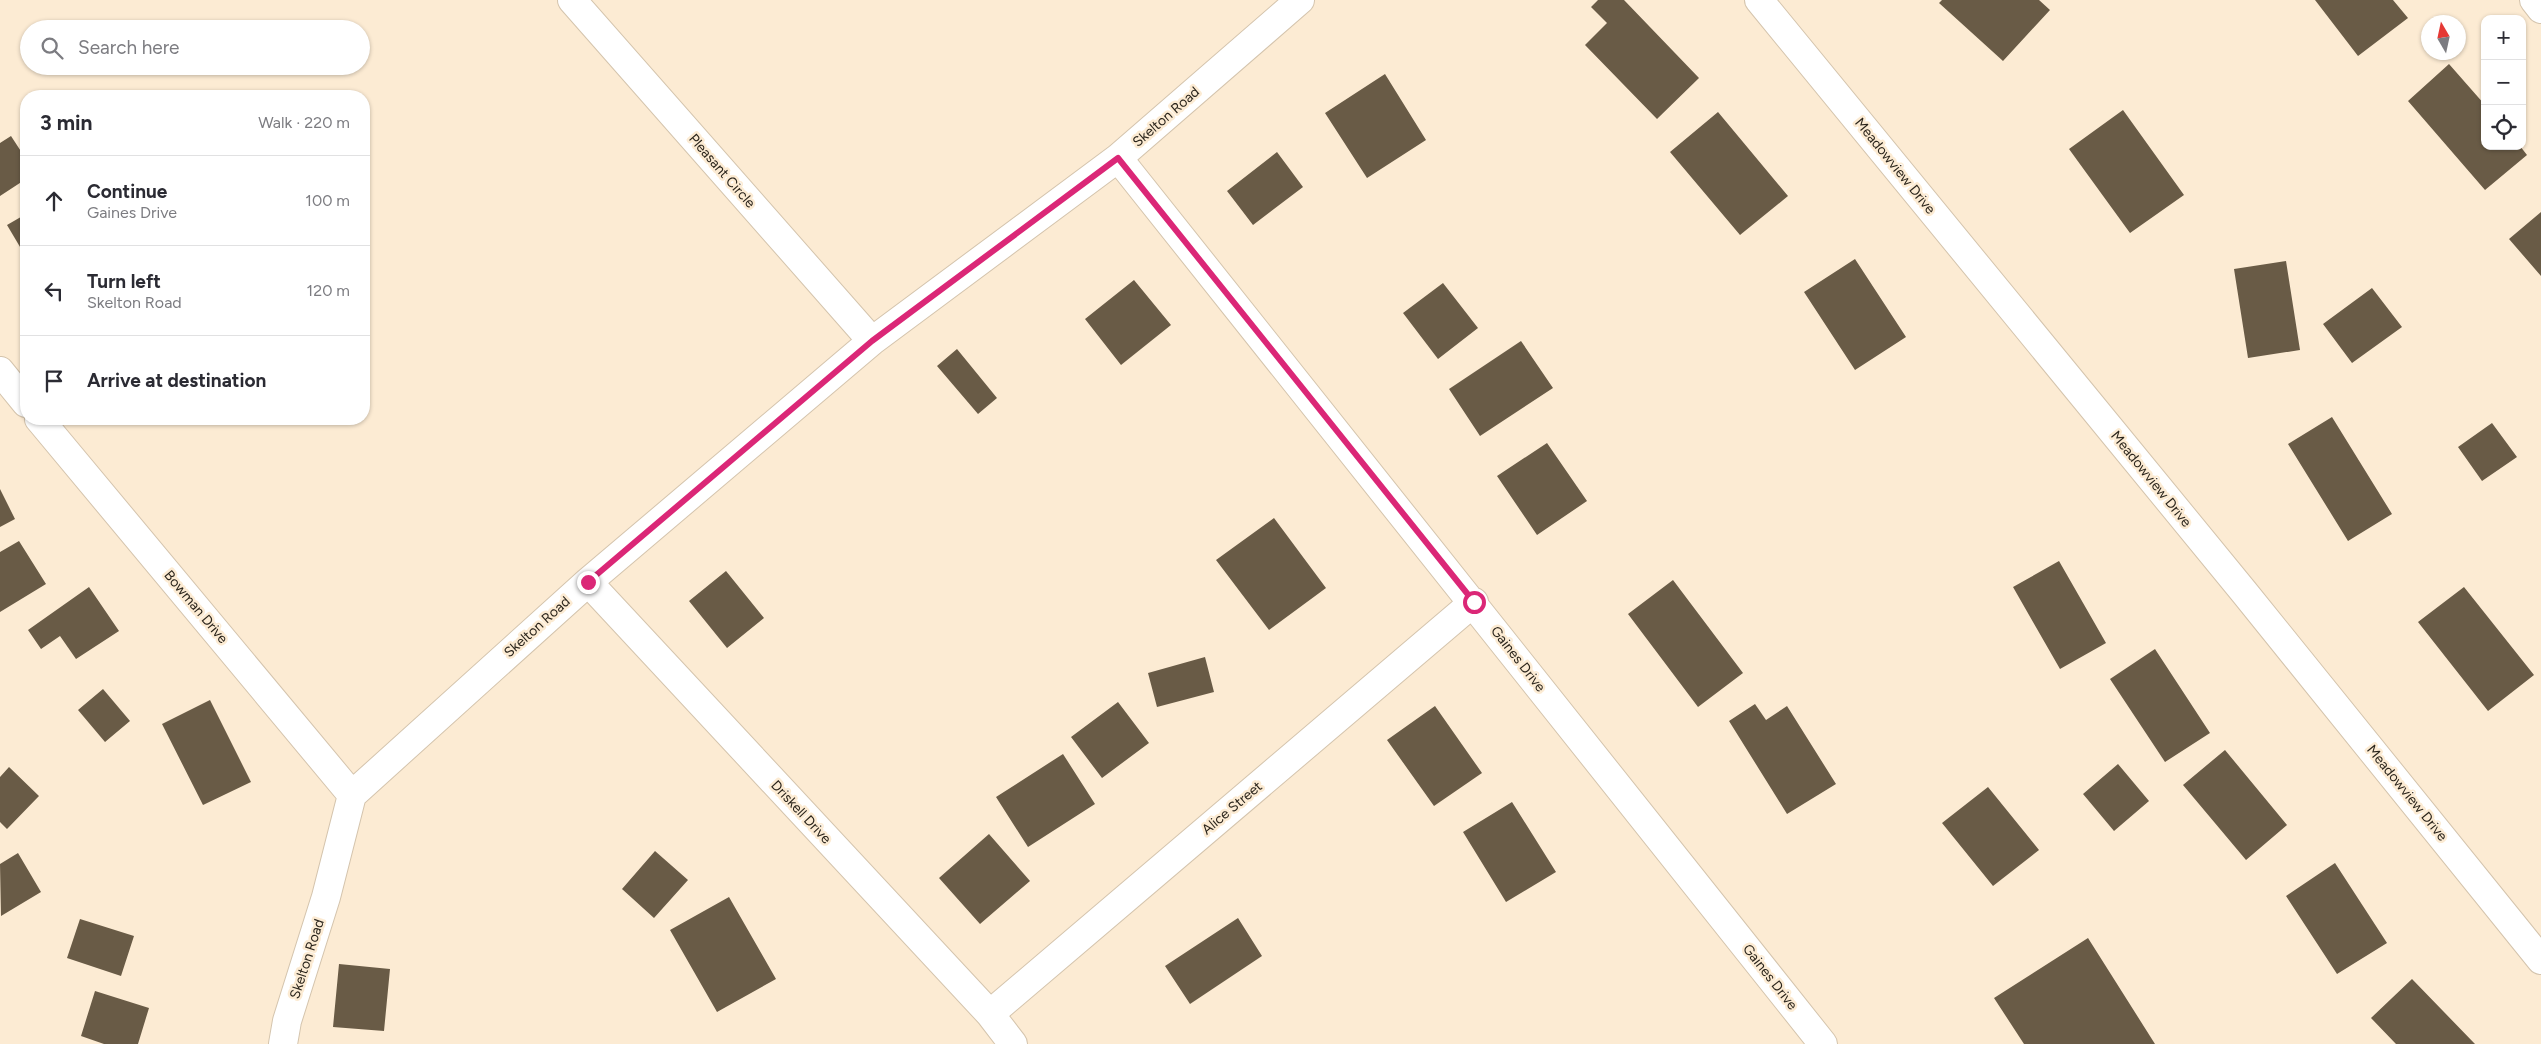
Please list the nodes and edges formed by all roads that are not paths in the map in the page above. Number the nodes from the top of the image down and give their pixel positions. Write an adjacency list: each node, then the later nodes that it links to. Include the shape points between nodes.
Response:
1 (572, 0): 7 (street, Pleasant Circle)
2 (1300, 0): 6 (street, Skelton Road)
3 (1759, 0): 14 (street, Meadowview Drive)
4 (2534, 0): 5 (street)
5 (2541, 9)
6 (1118, 158): 7 (street, Skelton Road); 12 (street, Gaines Drive)
7 (872, 341): 11 (street, Skelton Road)
8 (0, 371): 9 (street)
9 (20, 396)
10 (45, 425): 13 (street, Bowman Drive)
11 (588, 582): 13 (street, Skelton Road); 15 (street, Driskell Drive)
12 (1474, 602): 15 (street, Alice Street); 18 (street, Gaines Drive)
13 (352, 795): 16 (street, Skelton Road)
14 (2541, 960)
15 (990, 1014): 17 (street, Driskell Drive)
16 (283, 1044)
17 (1013, 1044)
18 (1823, 1044)

